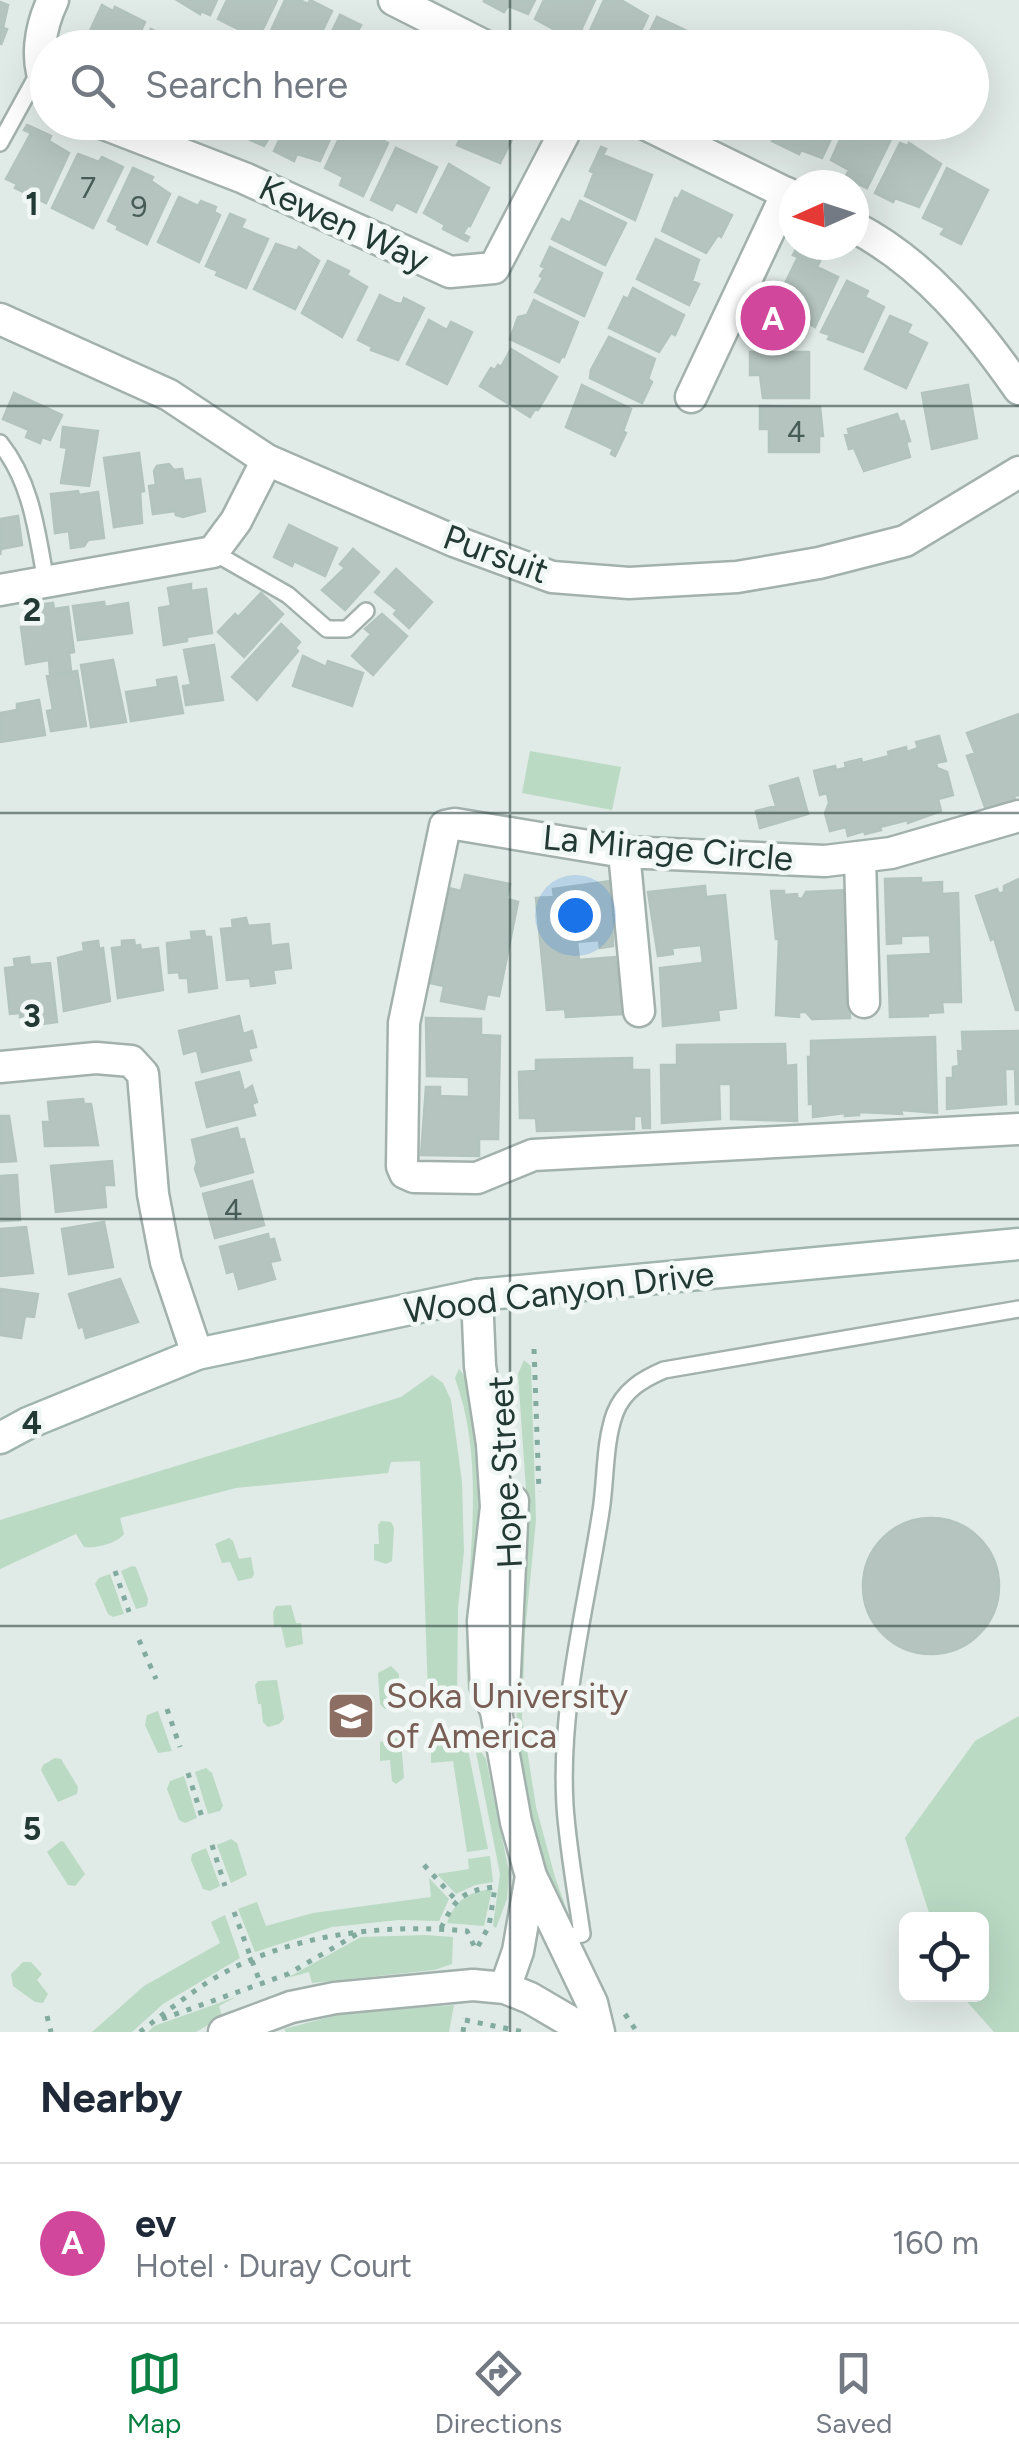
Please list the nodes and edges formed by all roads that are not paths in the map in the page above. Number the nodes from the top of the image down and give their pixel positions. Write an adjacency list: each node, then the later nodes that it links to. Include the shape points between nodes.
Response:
1 (54, 0): 3 (street)
2 (394, 0): 4 (street)
3 (44, 30)
4 (454, 30)
5 (30, 100): 9 (lane)
6 (146, 140): 7 (street, Kewen Way, via 450,272 494,268)
7 (561, 140)
8 (679, 140): 10 (street)
9 (0, 144)
10 (779, 189)
11 (779, 219): 15 (street)
12 (869, 235): 14 (street, via 930,281)
13 (0, 319): 17 (street, Pursuit, via 169,395)
14 (1019, 389)
15 (690, 397)
16 (0, 443): 20 (lane, via 21,473)
17 (267, 460): 18 (street, Pursuit, via 552,577 630,583 738,577 905,541); 19 (street)
18 (1019, 472)
19 (213, 552): 20 (street); 22 (lane, via 288,595 327,629 347,629)
20 (46, 582): 21 (street)
21 (0, 590)
22 (366, 611)
23 (1019, 816): 25 (street, La Mirage Circle)
24 (624, 852): 25 (street, La Mirage Circle); 27 (street); 29 (street, La Mirage Circle, via 445,826 404,1023 405,1173 476,1178 533,1155)
25 (860, 858): 26 (street)
26 (864, 1002)
27 (639, 1011)
28 (0, 1067): 33 (street, via 96,1058 131,1061 144,1074 153,1194 166,1262)
29 (1019, 1129)
30 (1019, 1244): 31 (street, Wood Canyon Drive)
31 (478, 1295): 33 (street, Wood Canyon Drive); 35 (street, Hope Street, via 501,1364 513,1496 504,1692 496,1711)
32 (1019, 1308): 36 (lane, via 664,1370 628,1392 611,1429 569,1706)
33 (197, 1354): 34 (street, Wood Canyon Drive)
34 (0, 1438)
35 (531, 1876): 36 (street); 37 (street, Hope Street)
36 (571, 1936): 40 (street)
37 (505, 1988): 38 (street, via 335,1998); 39 (street)
38 (224, 2032)
39 (588, 2032)
40 (598, 2032)

